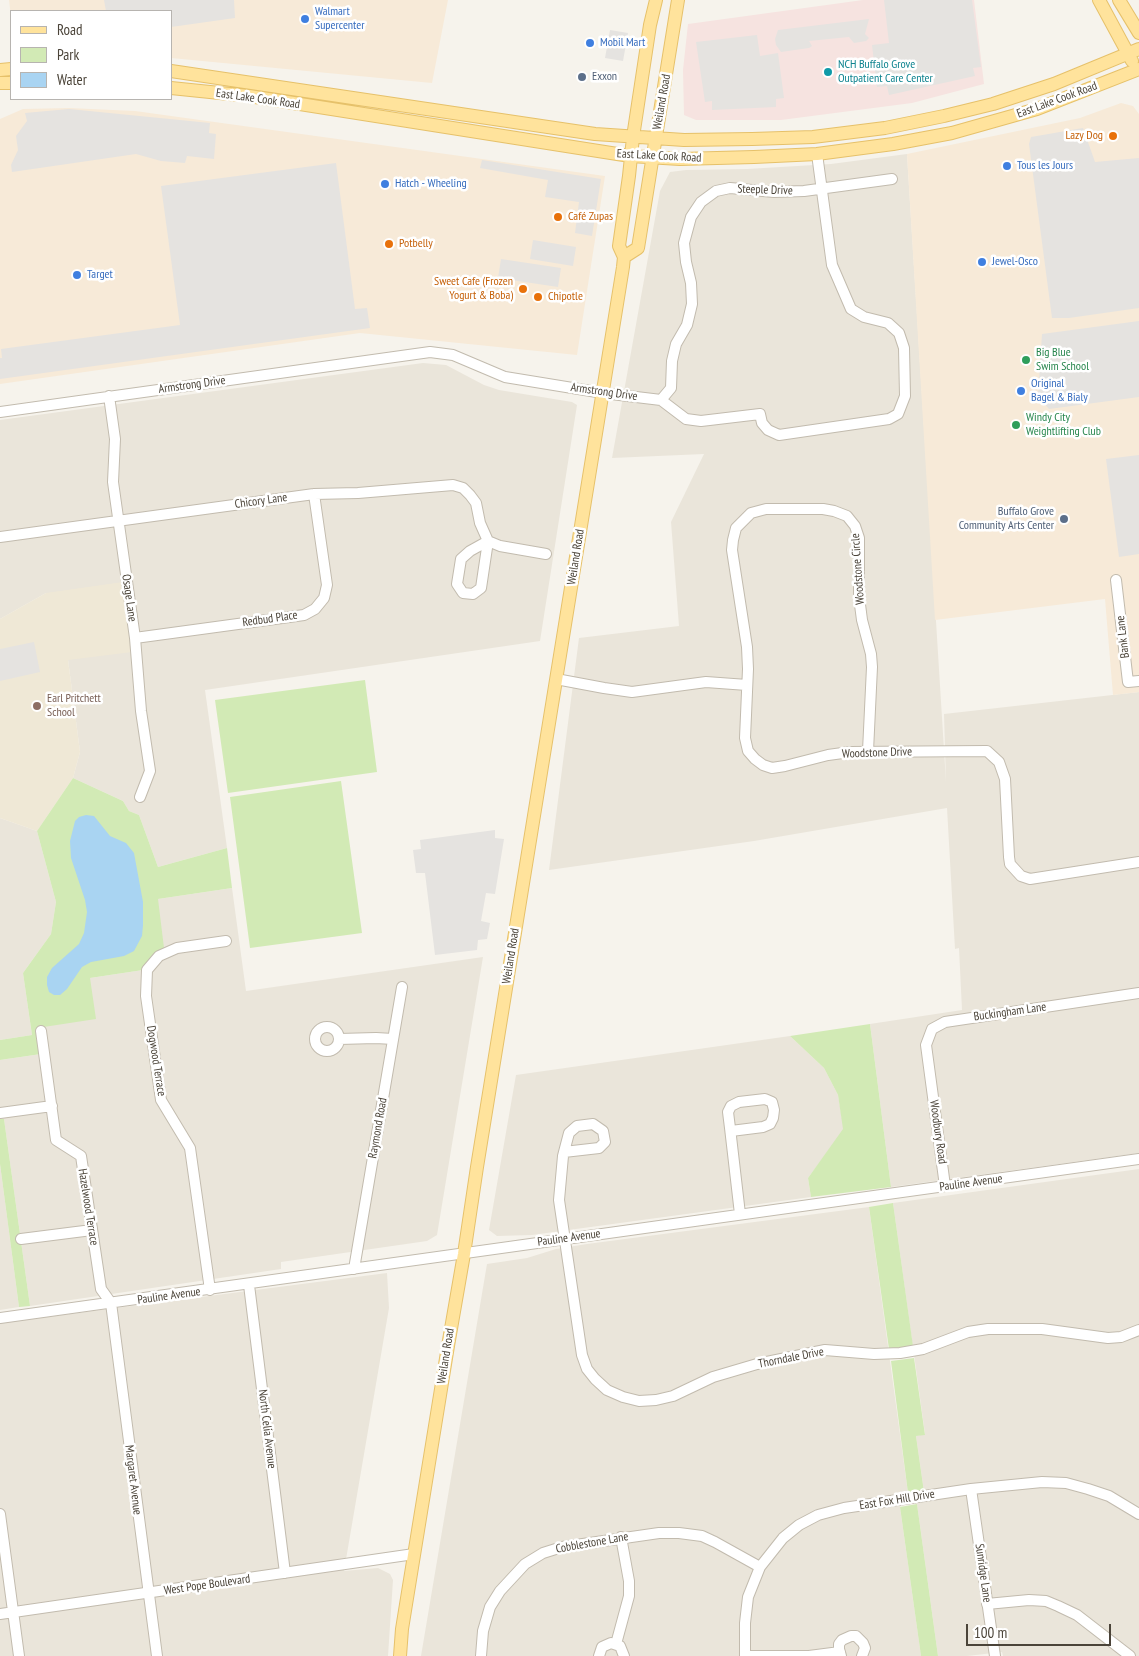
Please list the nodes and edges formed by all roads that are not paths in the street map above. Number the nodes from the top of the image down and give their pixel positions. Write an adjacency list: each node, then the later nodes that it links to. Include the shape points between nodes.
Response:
1 (656, 0): 10 (main road, Weiland Road)
2 (678, 0): 11 (main road, Weiland Road)
3 (1099, 0): 6 (main road)
4 (1118, 0): 5 (main road)
5 (1139, 33)
6 (1134, 52): 8 (main road); 11 (main road, East Lake Cook Road, via 993,104 885,128 813,137)
7 (172, 71): 10 (main road, East Lake Cook Road, via 594,134)
8 (1138, 72): 12 (main road, East Lake Cook Road, via 989,123 893,144)
9 (172, 88): 13 (main road, East Lake Cook Road, via 268,99)
10 (633, 136): 11 (main road, East Lake Cook Road); 13 (main road, Weiland Road)
11 (655, 138): 14 (main road, Weiland Road)
12 (817, 154): 14 (main road, East Lake Cook Road); 16 (street)
13 (630, 156): 14 (main road, East Lake Cook Road); 17 (main road, Weiland Road, via 619,246)
14 (652, 158): 17 (main road, Weiland Road, via 638,248)
15 (892, 179): 16 (street, Steeple Drive)
16 (820, 188): 20 (street, Steeple Drive, via 774,192 730,188 701,202 691,217 684,243 692,304 687,325 676,344 671,388); 20 (street, via 832,264 851,309 864,317 888,323 899,333 904,348 905,396 898,414 878,422 779,435 768,430 760,414 700,421 686,419)
17 (624, 257): 18 (main road, Weiland Road)
18 (603, 393): 19 (street, Armstrong Drive, via 505,377 453,355 430,352); 20 (street, Armstrong Drive); 29 (main road, Weiland Road)
19 (109, 396): 21 (street, Armstrong Drive); 23 (street, Osage Lane)
20 (662, 400)
21 (0, 412)
22 (314, 494): 23 (street, Chicory Lane); 25 (street, Chicory Lane, via 454,485 463,488 476,503); 28 (street, Redbud Place, via 327,585 324,598 315,609 304,615)
23 (119, 520): 24 (street, Chicory Lane); 28 (street, Osage Lane)
24 (0, 537)
25 (488, 541): 25 (street, Chicory Lane, via 461,559 457,584 463,593 473,594 481,588); 26 (street)
26 (546, 554)
27 (1116, 580): 30 (street, Bank Lane, via 1128,682)
28 (135, 638): 33 (street, Osage Lane, via 150,771)
29 (556, 679): 31 (street, via 632,692 706,682); 52 (main road, Weiland Road)
30 (1139, 681)
31 (747, 685): 32 (street, Woodstone Drive, via 745,738 748,751 763,765 772,768); 32 (street, Woodstone Circle, via 748,647 732,550 736,528 751,513 766,509 823,509 847,516 855,526 858,538 859,597 871,654)
32 (868, 751): 34 (street, Woodstone Drive, via 987,751 999,762 1005,779 1010,864 1021,876 1030,878)
33 (140, 797)
34 (1139, 862)
35 (226, 941): 55 (street, Dogwood Terrace, via 177,948 159,956 147,970 146,996 161,1100 190,1148)
36 (402, 988): 40 (street, Raymond Road)
37 (1139, 994): 41 (street, Buckingham Lane, via 945,1022 932,1029 926,1045)
38 (41, 1031): 42 (street, Hazelwood Terrace)
39 (339, 1039): 40 (street)
40 (393, 1039): 53 (street, Raymond Road)
41 (931, 1078): 47 (street, Woodbury Road)
42 (52, 1106): 43 (street); 49 (street, Hazelwood Terrace, via 56,1140 81,1156)
43 (0, 1113)
44 (730, 1131): 44 (street, via 770,1124 774,1110 772,1102 765,1099 731,1106 728,1112); 48 (street)
45 (564, 1152): 50 (street, Thorndale Drive, via 559,1200)
46 (1139, 1159): 47 (street, Pauline Avenue)
47 (945, 1186): 48 (street, Pauline Avenue)
48 (740, 1214): 50 (street, Pauline Avenue)
49 (92, 1230): 51 (street); 56 (street, Hazelwood Terrace, via 101,1289)
50 (565, 1238): 52 (street, Pauline Avenue); 58 (street, Thorndale Drive, via 579,1341 587,1369 607,1390 639,1401 673,1396 713,1377 756,1364 825,1350 900,1353 988,1329 1042,1329 1108,1338)
51 (21, 1239)
52 (464, 1254): 53 (street, Pauline Avenue); 63 (main road, Weiland Road)
53 (354, 1269): 54 (street, Pauline Avenue)
54 (249, 1285): 55 (street, Pauline Avenue); 65 (street, North Celia Avenue)
55 (210, 1290): 56 (street, Pauline Avenue)
56 (111, 1303): 57 (street, Pauline Avenue); 66 (street, Margaret Avenue)
57 (0, 1318)
58 (1139, 1330)
59 (971, 1489): 61 (street, East Fox Hill Drive, via 1024,1482 1066,1483 1108,1496); 64 (street, East Fox Hill Drive, via 844,1508 818,1515 783,1538); 67 (street, Sunridge Lane)
60 (0, 1514): 68 (street)
61 (1139, 1514)
62 (621, 1537): 64 (street, Cobblestone Lane, via 659,1533 702,1536); 70 (street, via 629,1596); 75 (street, Cobblestone Lane, via 562,1547 543,1553 526,1564 500,1591 490,1607 483,1631)
63 (414, 1554): 65 (street, West Pope Boulevard); 74 (main road, Weiland Road)
64 (760, 1567): 78 (street, East Fox Hill Drive, via 748,1597)
65 (284, 1573): 66 (street, West Pope Boulevard)
66 (148, 1594): 68 (street, West Pope Boulevard); 73 (street, Margaret Avenue)
67 (987, 1604): 80 (street, Sunridge Lane); 81 (street, via 1046,1601 1077,1615)
68 (13, 1612): 69 (street, West Pope Boulevard); 72 (street)
69 (0, 1614)
70 (616, 1644): 76 (street, via 606,1644); 77 (street)
71 (840, 1654): 78 (street); 79 (street, via 842,1640 856,1636 865,1648)
72 (19, 1656)
73 (157, 1656)
74 (400, 1656)
75 (481, 1656)
76 (599, 1656)
77 (624, 1656)
78 (745, 1656)
79 (862, 1656)
80 (995, 1656)
81 (1130, 1656)

